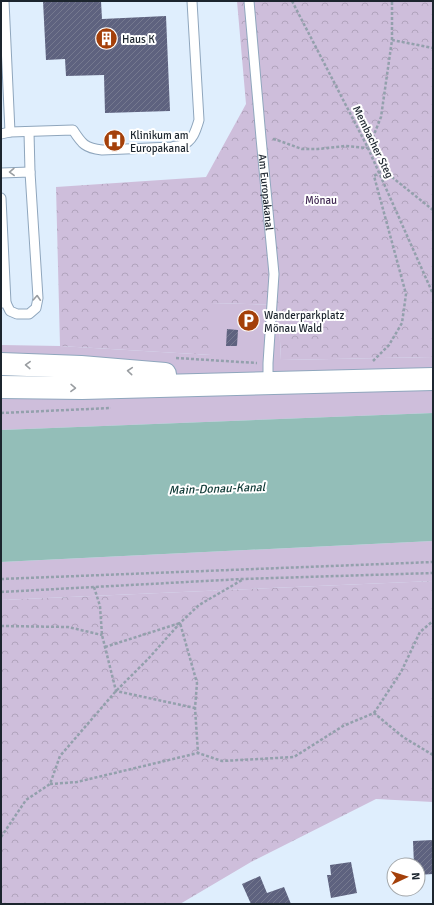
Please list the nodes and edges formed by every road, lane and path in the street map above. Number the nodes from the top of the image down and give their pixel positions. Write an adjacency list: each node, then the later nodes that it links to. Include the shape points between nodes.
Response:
1 (4, 1): 9 (lane)
2 (192, 1): 8 (lane, via 198,120 195,133 190,140 182,145 102,150 92,149 81,142 73,130)
3 (249, 1): 10 (lane, Am Europakanal)
4 (292, 1): 11 (path, Membacher Steg)
5 (392, 1): 6 (path)
6 (392, 40): 7 (path); 11 (path, via 380,117)
7 (433, 48)
8 (29, 132): 9 (lane); 12 (lane)
9 (5, 133)
10 (261, 138): 11 (path, via 277,140 302,149 345,146); 23 (lane, Am Europakanal, via 274,274)
11 (368, 148): 13 (path, Membacher Steg)
12 (30, 172): 14 (lane, one-way to 14); 18 (lane, one-way to 12, via 17,314 29,314 36,308 38,298)
13 (380, 172): 16 (path, via 388,174); 17 (path, Membacher Steg); 20 (path, via 374,176 406,294 402,324 389,345)
14 (1, 173)
15 (1, 198): 18 (lane)
16 (433, 210)
17 (433, 294)
18 (4, 303)
19 (1, 364): 22 (main road, one-way to 19, via 156,373)
20 (368, 366)
21 (433, 379): 23 (main road)
22 (238, 384): 23 (main road); 24 (main road, one-way to 22, via 82,388)
23 (268, 384)
24 (1, 387)
25 (433, 562): 27 (path)
26 (433, 573): 28 (path)
27 (1, 579)
28 (242, 579): 29 (path); 32 (path, via 199,605)
29 (94, 587): 30 (path); 34 (path, via 100,606)
30 (1, 592)
31 (433, 621): 38 (path, via 420,632 402,672)
32 (180, 622): 35 (path); 36 (path); 37 (path, via 197,683)
33 (1, 626): 34 (path, via 68,628)
34 (102, 635): 35 (path)
35 (105, 647): 36 (path)
36 (116, 691): 37 (path); 41 (path, via 60,756)
37 (195, 708): 39 (path)
38 (374, 712): 39 (path, via 343,726 294,757 222,761); 40 (path, via 403,737)
39 (198, 752): 41 (path, via 77,782)
40 (433, 755)
41 (50, 784): 42 (path, via 26,800)
42 (1, 837)

